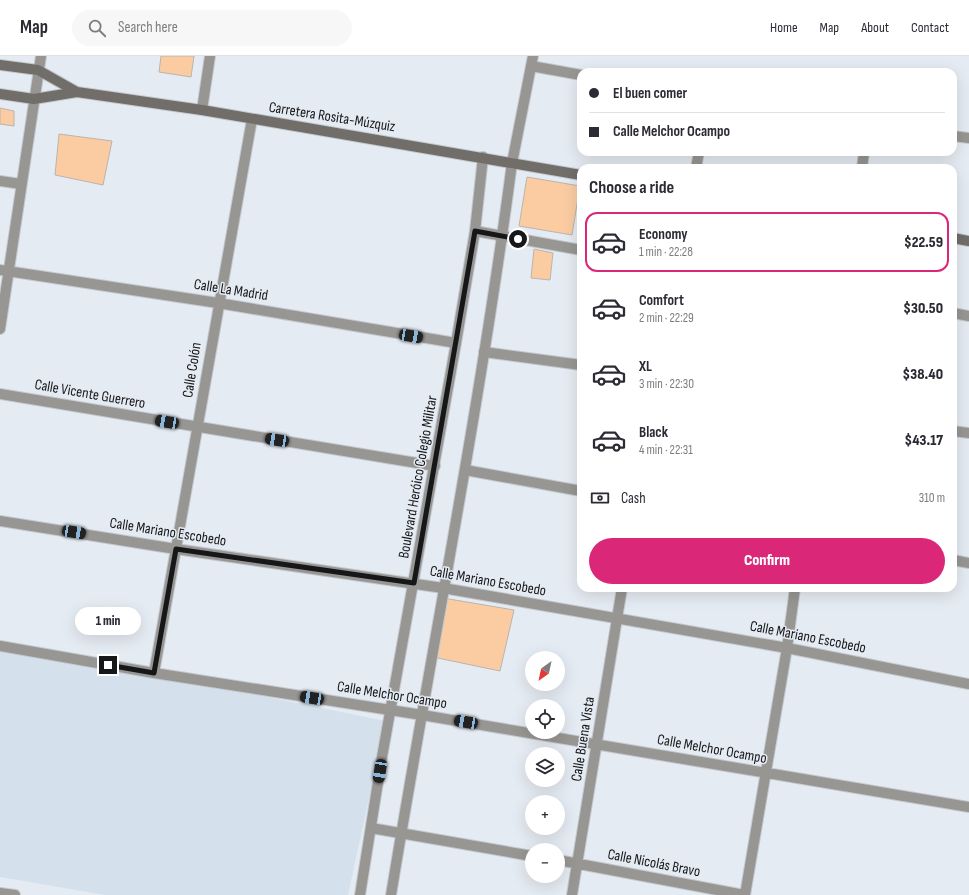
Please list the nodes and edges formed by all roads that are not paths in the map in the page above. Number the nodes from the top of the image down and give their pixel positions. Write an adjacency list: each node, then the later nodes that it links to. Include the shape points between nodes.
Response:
1 (41, 56): 5 (street)
2 (210, 56): 10 (street)
3 (532, 61): 6 (street); 15 (street)
4 (0, 64): 5 (main road)
5 (38, 70): 7 (main road, Carretera Rosita-Múzquiz); 9 (street)
6 (577, 74)
7 (77, 92): 9 (main road, Carretera Rosita-Múzquiz); 10 (main road, Carretera Rosita-Múzquiz)
8 (0, 94): 9 (main road, Carretera Rosita-Múzquiz)
9 (34, 99): 18 (street)
10 (202, 110): 11 (main road, Carretera Rosita-Múzquiz)
11 (252, 119): 14 (main road, Carretera Rosita-Múzquiz); 25 (street, Calle Colón)
12 (957, 136): 13 (street)
13 (969, 138)
14 (483, 157): 15 (main road, Carretera Rosita-Múzquiz); 19 (street, Boulevard Heróico Colegio Militar)
15 (512, 163): 16 (main road, Carretera Rosita-Múzquiz); 20 (street)
16 (577, 174)
17 (0, 180): 18 (street)
18 (20, 184): 24 (street)
19 (475, 231): 20 (street); 29 (street, Boulevard Heróico Colegio Militar)
20 (502, 237): 23 (street); 30 (street)
21 (957, 239): 22 (main road)
22 (969, 241)
23 (577, 249)
24 (4, 271): 25 (street, Calle La Madrid); 28 (street)
25 (218, 303): 29 (street, Calle La Madrid); 33 (street, Calle Colón)
26 (957, 314): 27 (street)
27 (969, 316)
28 (0, 329)
29 (456, 343): 36 (street, Boulevard Heróico Colegio Militar)
30 (484, 352): 31 (street); 37 (street)
31 (577, 364)
32 (0, 394): 33 (street, Calle Vicente Guerrero)
33 (198, 427): 36 (street, Calle Vicente Guerrero); 40 (street, Calle Colón)
34 (957, 431): 35 (street)
35 (969, 433)
36 (435, 466): 43 (street, Boulevard Heróico Colegio Militar)
37 (465, 470): 38 (street); 44 (street)
38 (577, 490)
39 (0, 521): 40 (street, Calle Mariano Escobedo)
40 (176, 549): 43 (street, Calle Mariano Escobedo); 50 (street, Calle Colón)
41 (957, 561): 42 (street)
42 (969, 563)
43 (414, 583): 44 (street, Calle Mariano Escobedo); 52 (street, Boulevard Heróico Colegio Militar)
44 (443, 588): 47 (street, Calle Mariano Escobedo); 53 (street)
45 (621, 592): 47 (street, Calle Buena Vista)
46 (794, 592): 49 (street)
47 (617, 618): 49 (street, Calle Mariano Escobedo); 54 (street, Calle Buena Vista)
48 (0, 646): 50 (street, Calle Melchor Ocampo)
49 (787, 648): 51 (street, Calle Mariano Escobedo); 55 (street)
50 (154, 673): 52 (street, Calle Melchor Ocampo)
51 (969, 684)
52 (391, 710): 53 (street, Calle Melchor Ocampo); 57 (street, Boulevard Heróico Colegio Militar)
53 (422, 715): 54 (street, Calle Melchor Ocampo); 58 (street)
54 (597, 745): 55 (street, Calle Melchor Ocampo); 61 (street, Calle Buena Vista)
55 (765, 774): 56 (street, Calle Melchor Ocampo); 67 (street)
56 (969, 807)
57 (372, 828): 58 (street); 64 (street, Boulevard Heróico Colegio Militar)
58 (401, 832): 59 (street); 65 (street)
59 (525, 855)
60 (565, 861): 61 (street, Calle Nicolás Bravo)
61 (578, 864): 66 (street, Calle Buena Vista); 67 (street, Calle Nicolás Bravo)
62 (0, 893): 63 (street)
63 (15, 895)
64 (360, 895)
65 (391, 895)
66 (572, 895)
67 (744, 895)

